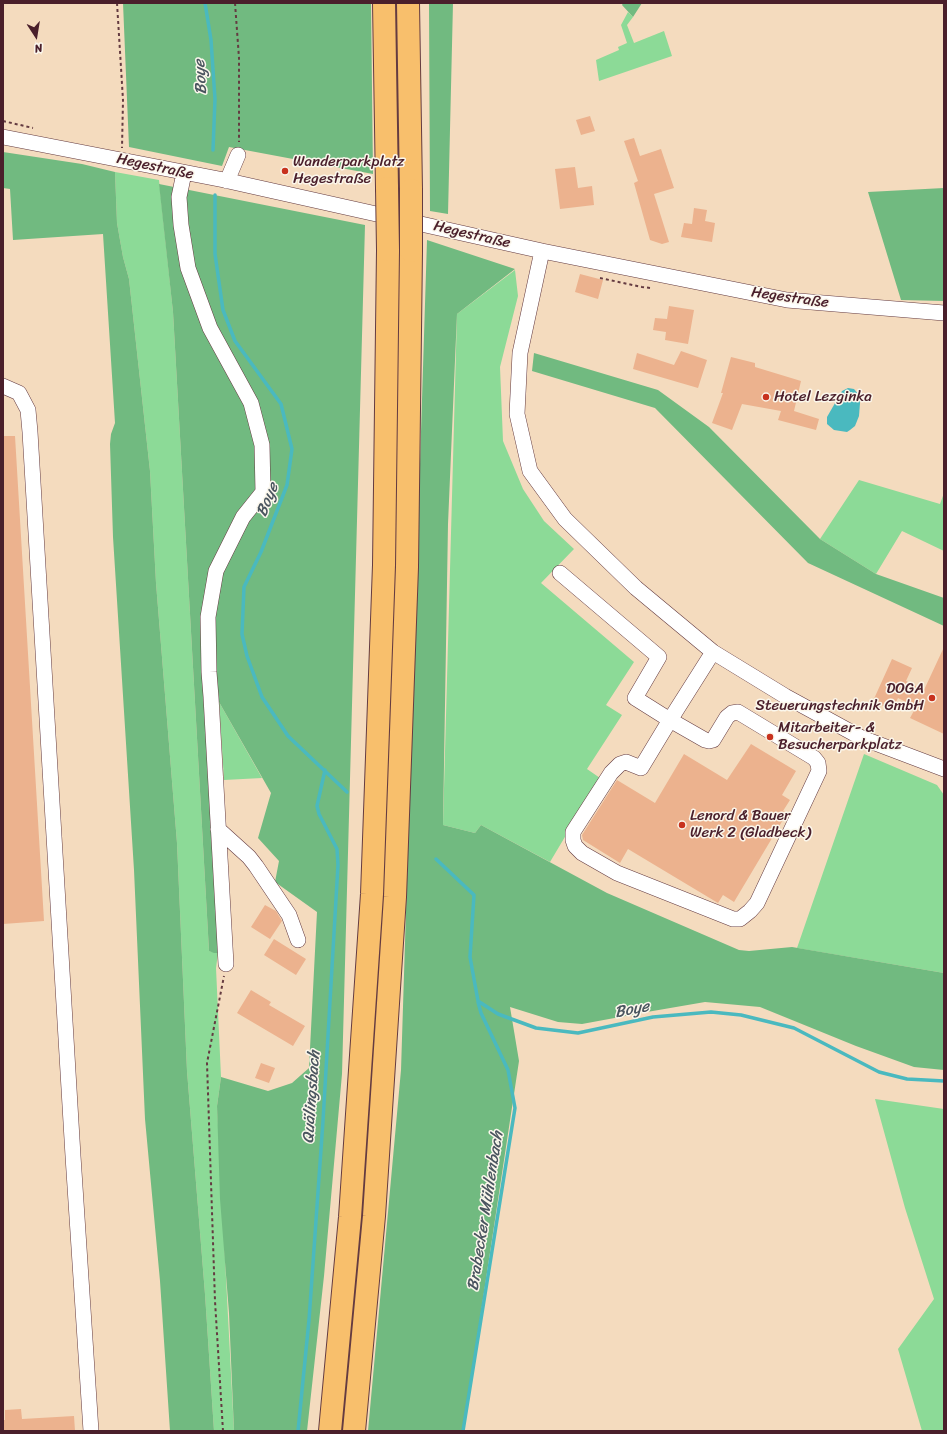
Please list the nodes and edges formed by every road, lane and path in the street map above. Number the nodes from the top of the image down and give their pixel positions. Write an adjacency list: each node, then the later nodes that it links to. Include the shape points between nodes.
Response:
1 (117, 3): 7 (path, via 123,100)
2 (235, 3): 6 (path, via 239,58)
3 (384, 3): 22 (highway, bridge, via 388,188 384,565 372,894 350,1217)
4 (408, 3): 23 (highway, bridge, via 411,251 407,567 395,897 374,1216)
5 (3, 136): 7 (street, Hegestraße)
6 (237, 151): 9 (street)
7 (121, 159): 8 (street, Hegestraße)
8 (184, 173): 9 (street, Hegestraße); 17 (street, via 179,197 188,268 210,328 251,403 262,445 263,492 242,518 216,571 208,617)
9 (227, 181): 10 (street, Hegestraße)
10 (542, 251): 11 (street, Hegestraße, via 786,300); 14 (street, via 520,353 517,414 530,471 565,519 636,588)
11 (944, 313)
12 (3, 386): 20 (street, via 19,393 28,410 30,432)
13 (560, 574): 15 (street, via 659,657 635,698)
14 (713, 652): 15 (street); 16 (street, via 785,696 862,738)
15 (670, 720): 15 (street, via 641,768 626,762 611,773 573,832 575,846 582,853 617,873 733,919 740,918 757,903 819,771 818,763 814,758 738,712 727,717 713,740 709,741)
16 (944, 769)
17 (218, 829): 18 (street, via 256,866 289,915); 19 (street)
18 (298, 940)
19 (226, 964): 21 (path, via 207,1063 215,1301)
20 (91, 1431)
21 (223, 1431)
22 (330, 1431)
23 (354, 1431)

